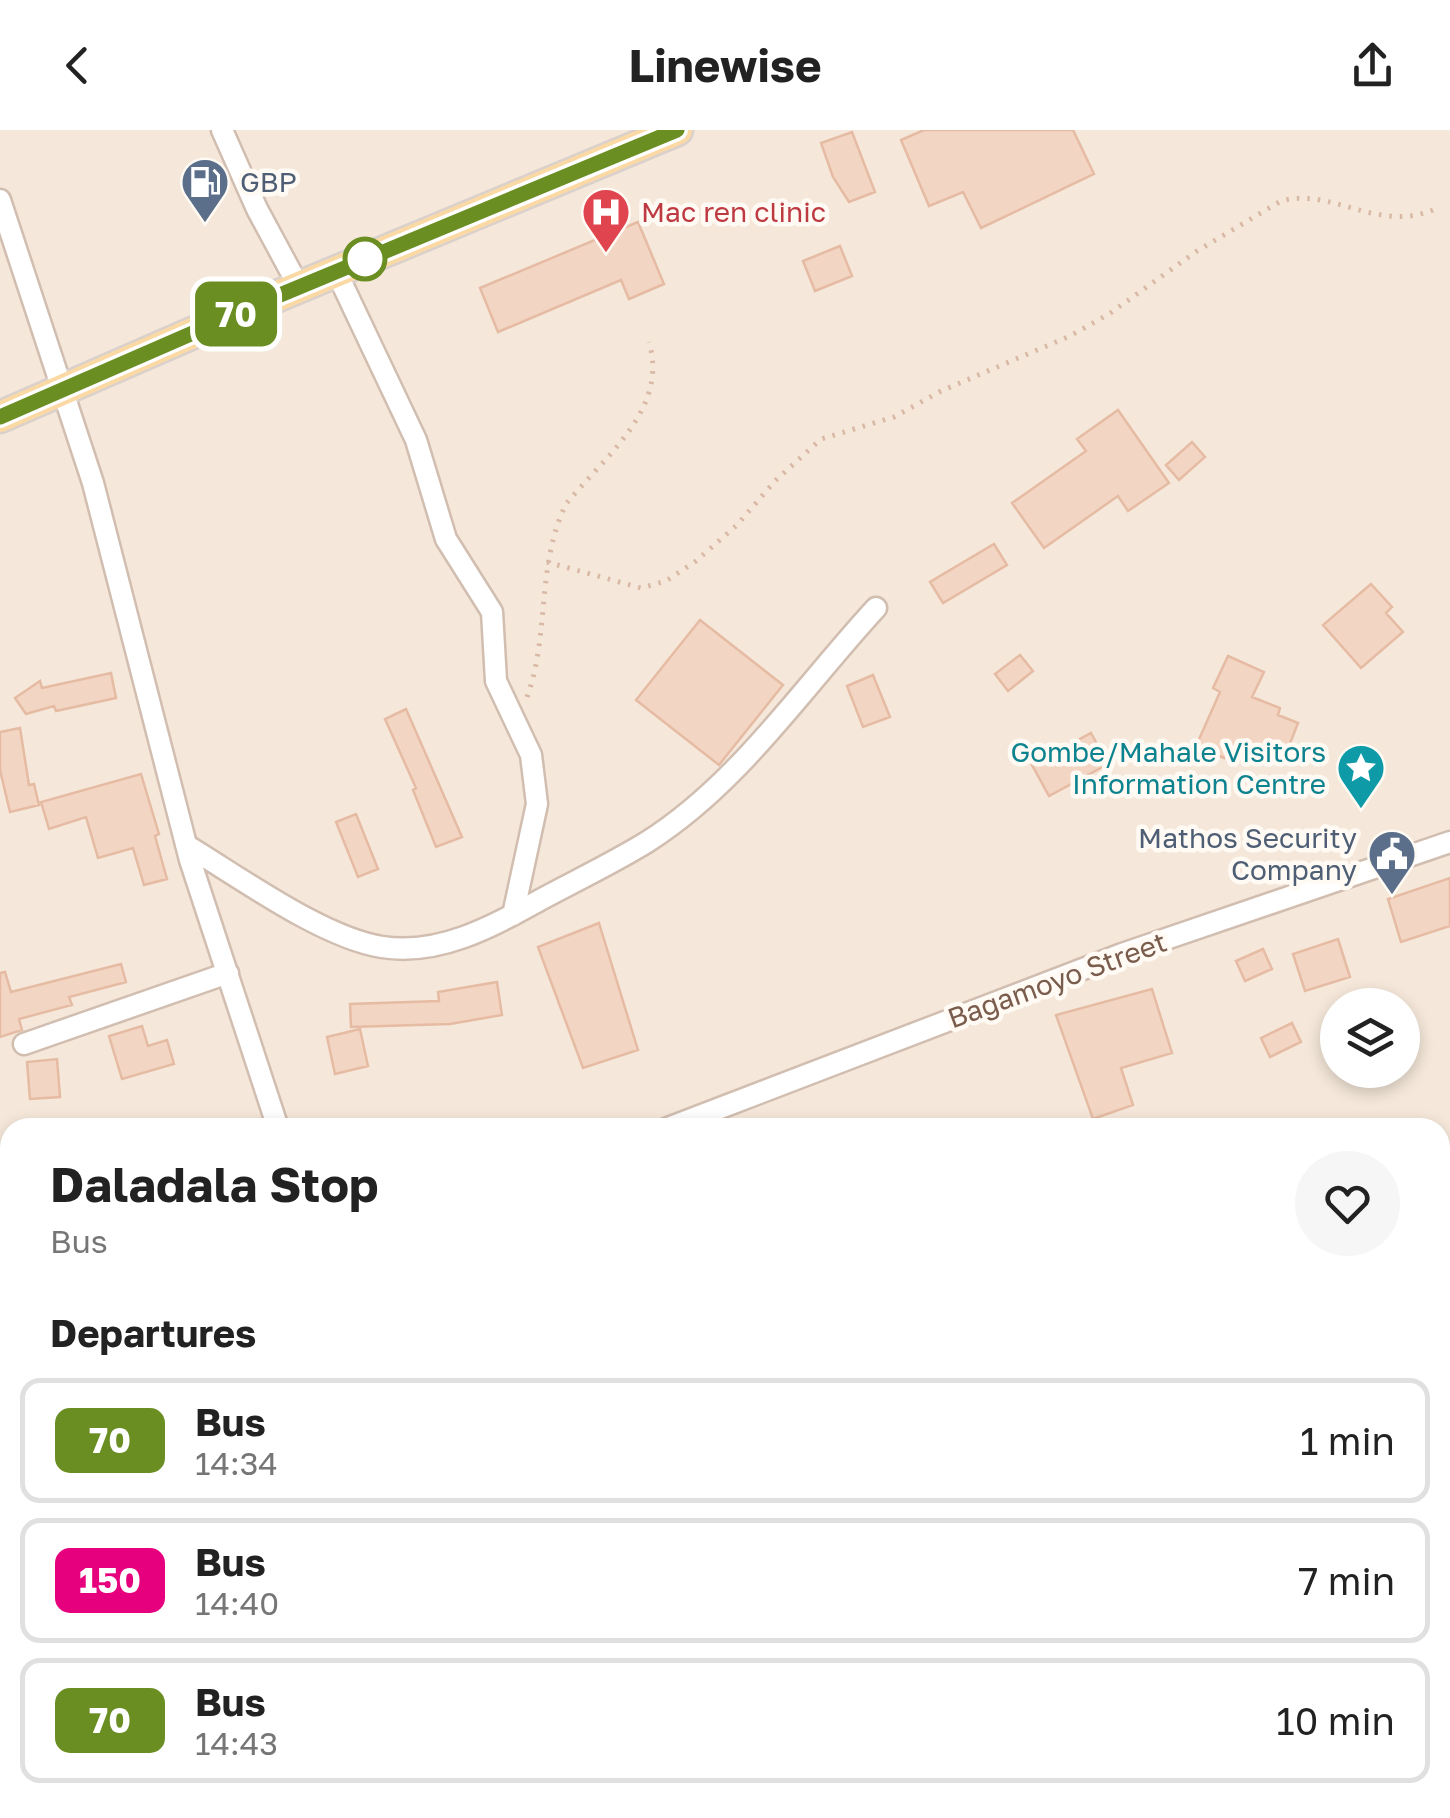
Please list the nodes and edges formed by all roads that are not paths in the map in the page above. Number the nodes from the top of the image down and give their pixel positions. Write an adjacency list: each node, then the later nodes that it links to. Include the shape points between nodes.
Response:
1 (222, 130): 5 (street)
2 (677, 130): 4 (main road)
3 (0, 200): 6 (street)
4 (336, 271): 5 (main road); 11 (street, via 416,440 446,539 492,612 496,681 531,755 537,804)
5 (299, 287): 6 (main road)
6 (62, 391): 7 (main road); 10 (street, via 93,484)
7 (0, 417)
8 (876, 608): 11 (street, via 690,809 648,841)
9 (1450, 842): 15 (street, Bagamoyo Street, via 1122,954)
10 (186, 846): 11 (street, via 287,906 380,947 421,950); 12 (street)
11 (513, 915)
12 (228, 973): 13 (street); 14 (street)
13 (24, 1044)
14 (275, 1118)
15 (694, 1118)

